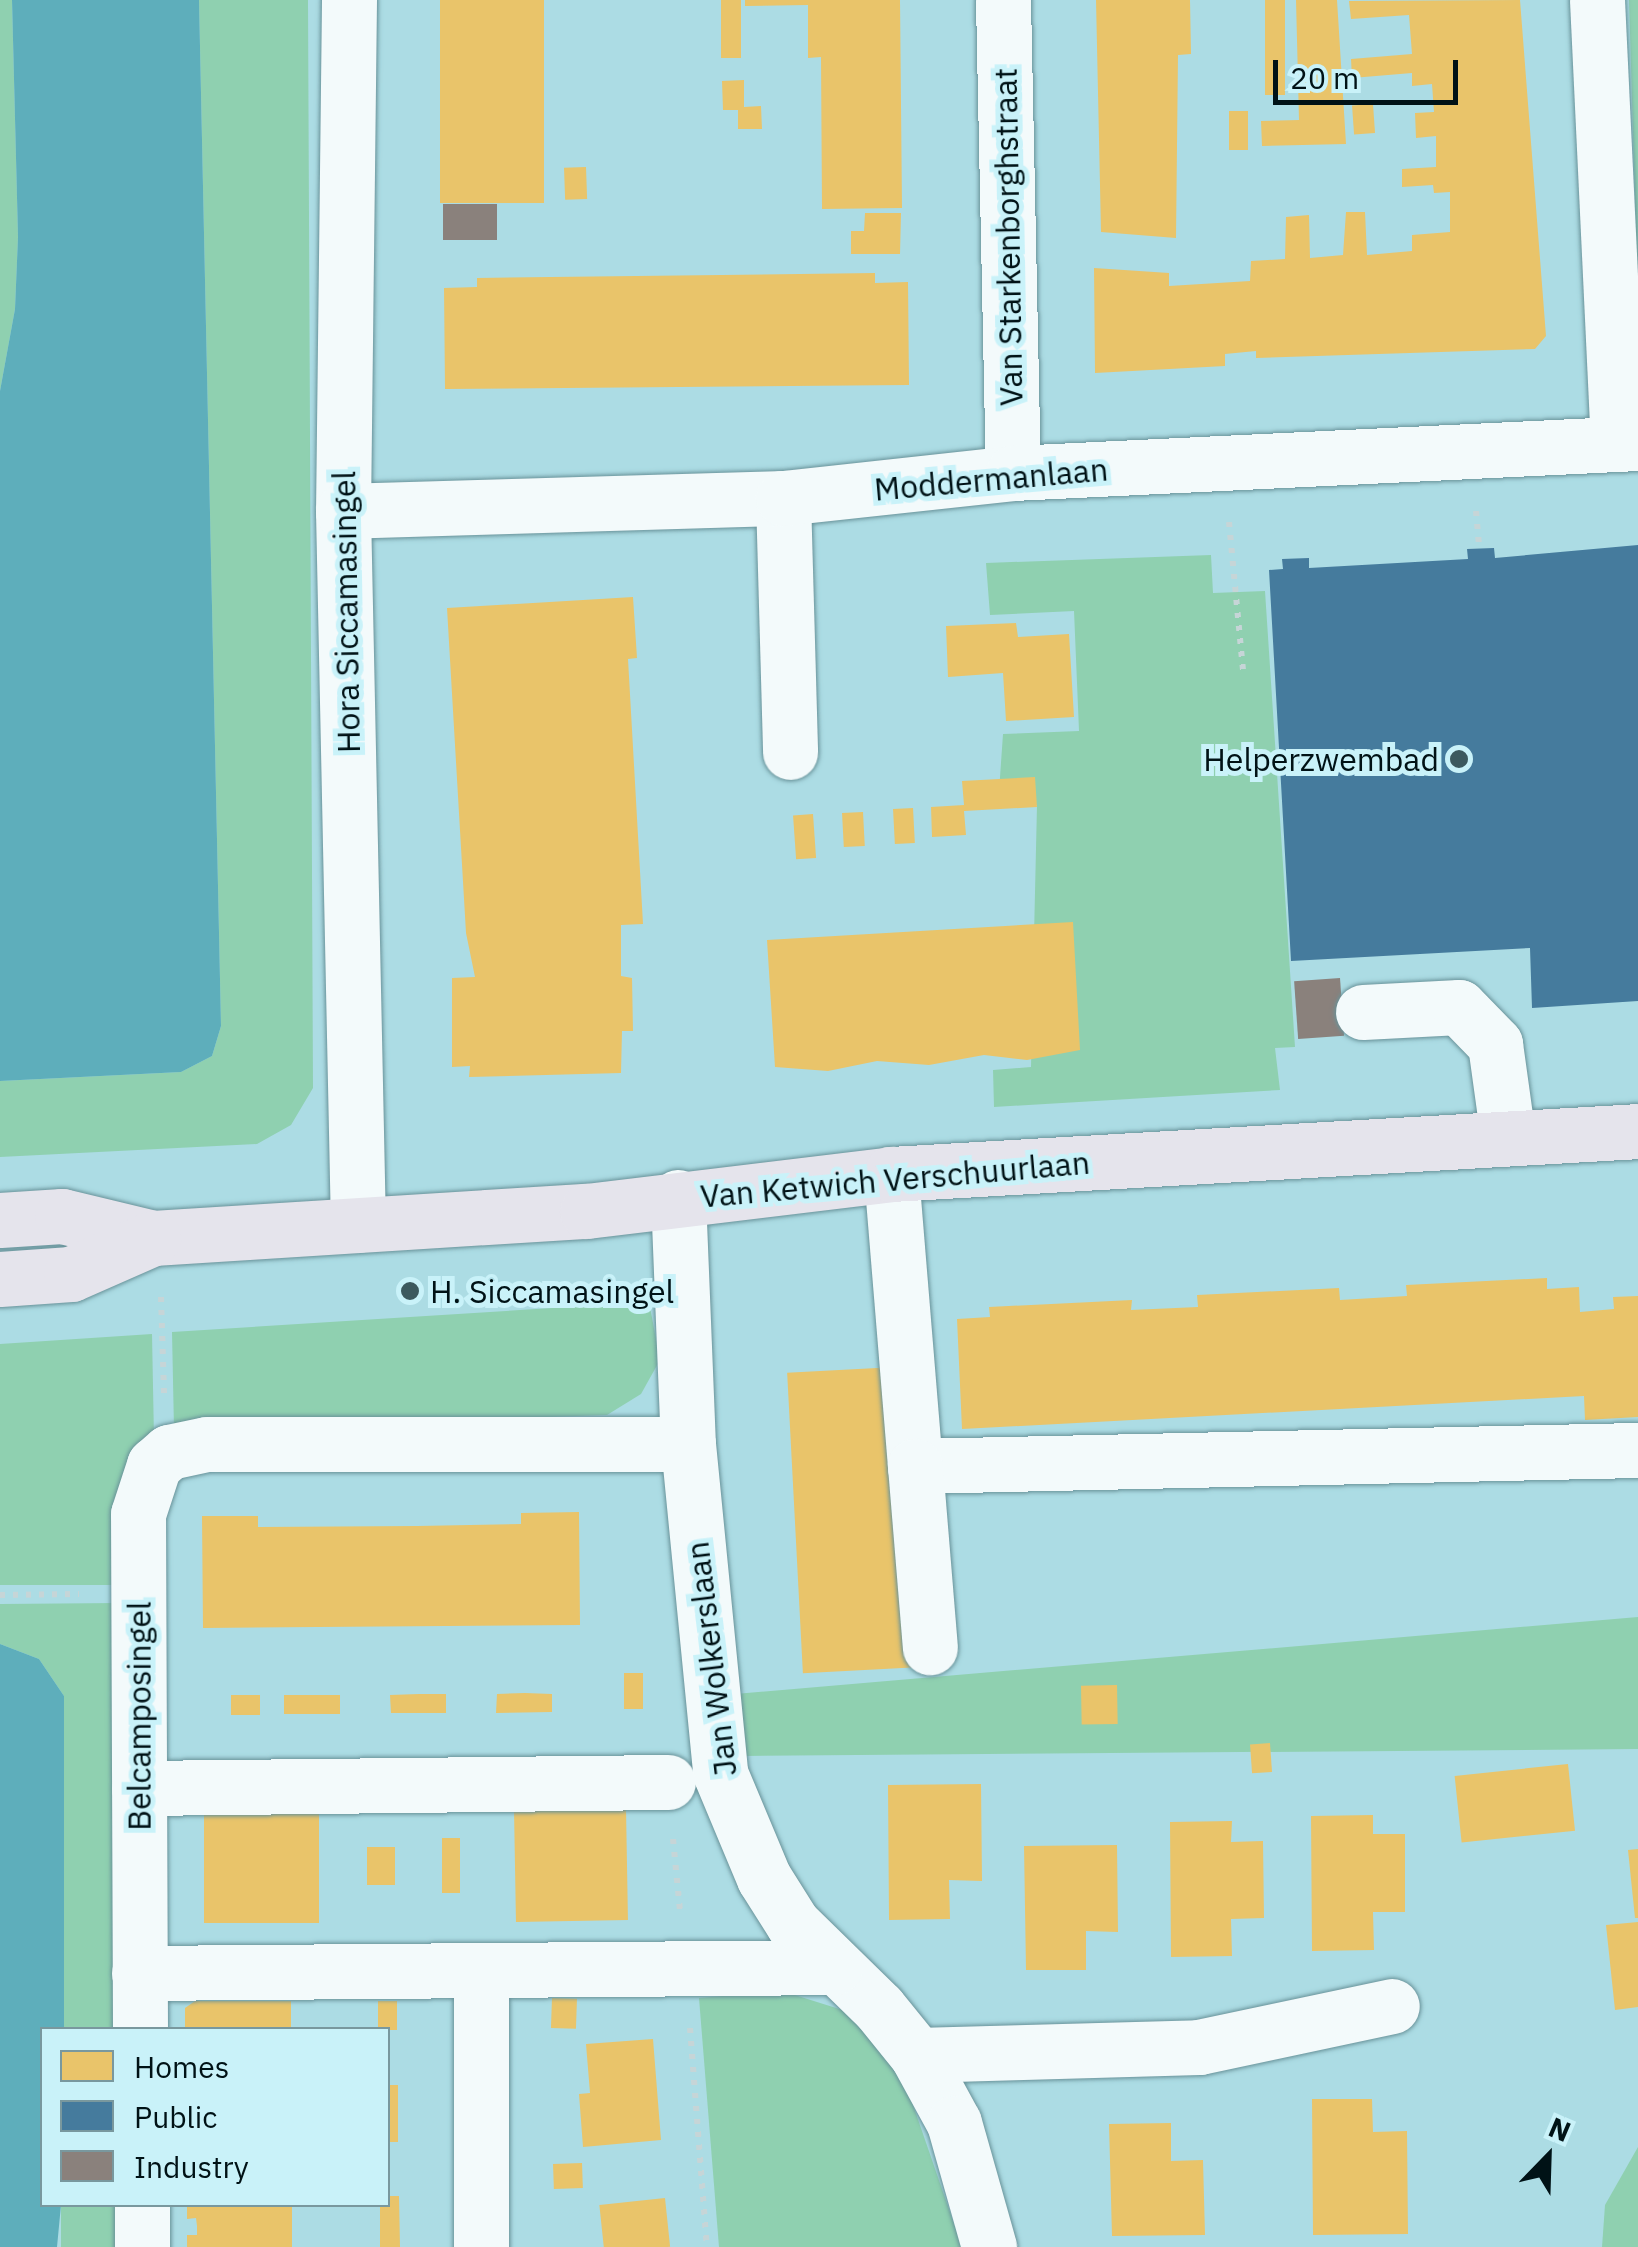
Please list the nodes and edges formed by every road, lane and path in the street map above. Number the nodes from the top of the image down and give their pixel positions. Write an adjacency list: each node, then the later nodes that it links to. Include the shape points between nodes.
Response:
1 (349, 0): 9 (street, Hora Siccamasingel)
2 (1004, 0): 6 (street, Van Starkenborghstraat)
3 (1596, 0): 4 (street)
4 (1628, 443): 5 (street, Moddermanlaan)
5 (1223, 463): 6 (street, Moddermanlaan); 11 (path)
6 (1014, 473): 7 (street, Moddermanlaan)
7 (783, 498): 9 (street, Moddermanlaan); 12 (street)
8 (1475, 505): 10 (path)
9 (343, 511): 19 (street, Hora Siccamasingel)
10 (1479, 548)
11 (1243, 670)
12 (790, 752)
13 (1364, 1012): 15 (street, via 1458,1007 1495,1044)
14 (1638, 1131): 15 (main road, Van Ketwich Verschuurlaan)
15 (1508, 1138): 16 (main road, Van Ketwich Verschuurlaan)
16 (891, 1174): 17 (main road, Van Ketwich Verschuurlaan); 25 (street)
17 (678, 1197): 19 (main road, Van Ketwich Verschuurlaan, via 587,1210); 22 (street, Jan Wolkerslaan)
18 (0, 1220): 20 (main road, Van Ketwich Verschuurlaan, via 62,1216)
19 (358, 1225): 20 (main road, Van Ketwich Verschuurlaan)
20 (157, 1238): 21 (main road, Van Ketwich Verschuurlaan, via 71,1274); 23 (path)
21 (0, 1278)
22 (688, 1444): 23 (street); 31 (street, Jan Wolkerslaan, via 720,1773 764,1878 793,1924)
23 (186, 1450): 27 (street, Belcamposingel, via 139,1496)
24 (1638, 1450): 25 (street)
25 (915, 1466): 28 (street)
26 (0, 1594): 27 (path)
27 (139, 1594): 30 (street, Belcamposingel)
28 (930, 1647)
29 (668, 1782): 30 (street)
30 (139, 1788): 33 (street, Belcamposingel)
31 (834, 1966): 32 (street); 36 (street, Jan Wolkerslaan)
32 (481, 1972): 33 (street); 39 (street)
33 (139, 1973): 35 (street, Belcamposingel)
34 (1392, 2006): 36 (street, via 1199,2047)
35 (140, 2027)
36 (917, 2056): 40 (street, Jan Wolkerslaan, via 954,2123)
37 (142, 2207): 38 (street)
38 (142, 2247)
39 (481, 2247)
40 (989, 2247)

